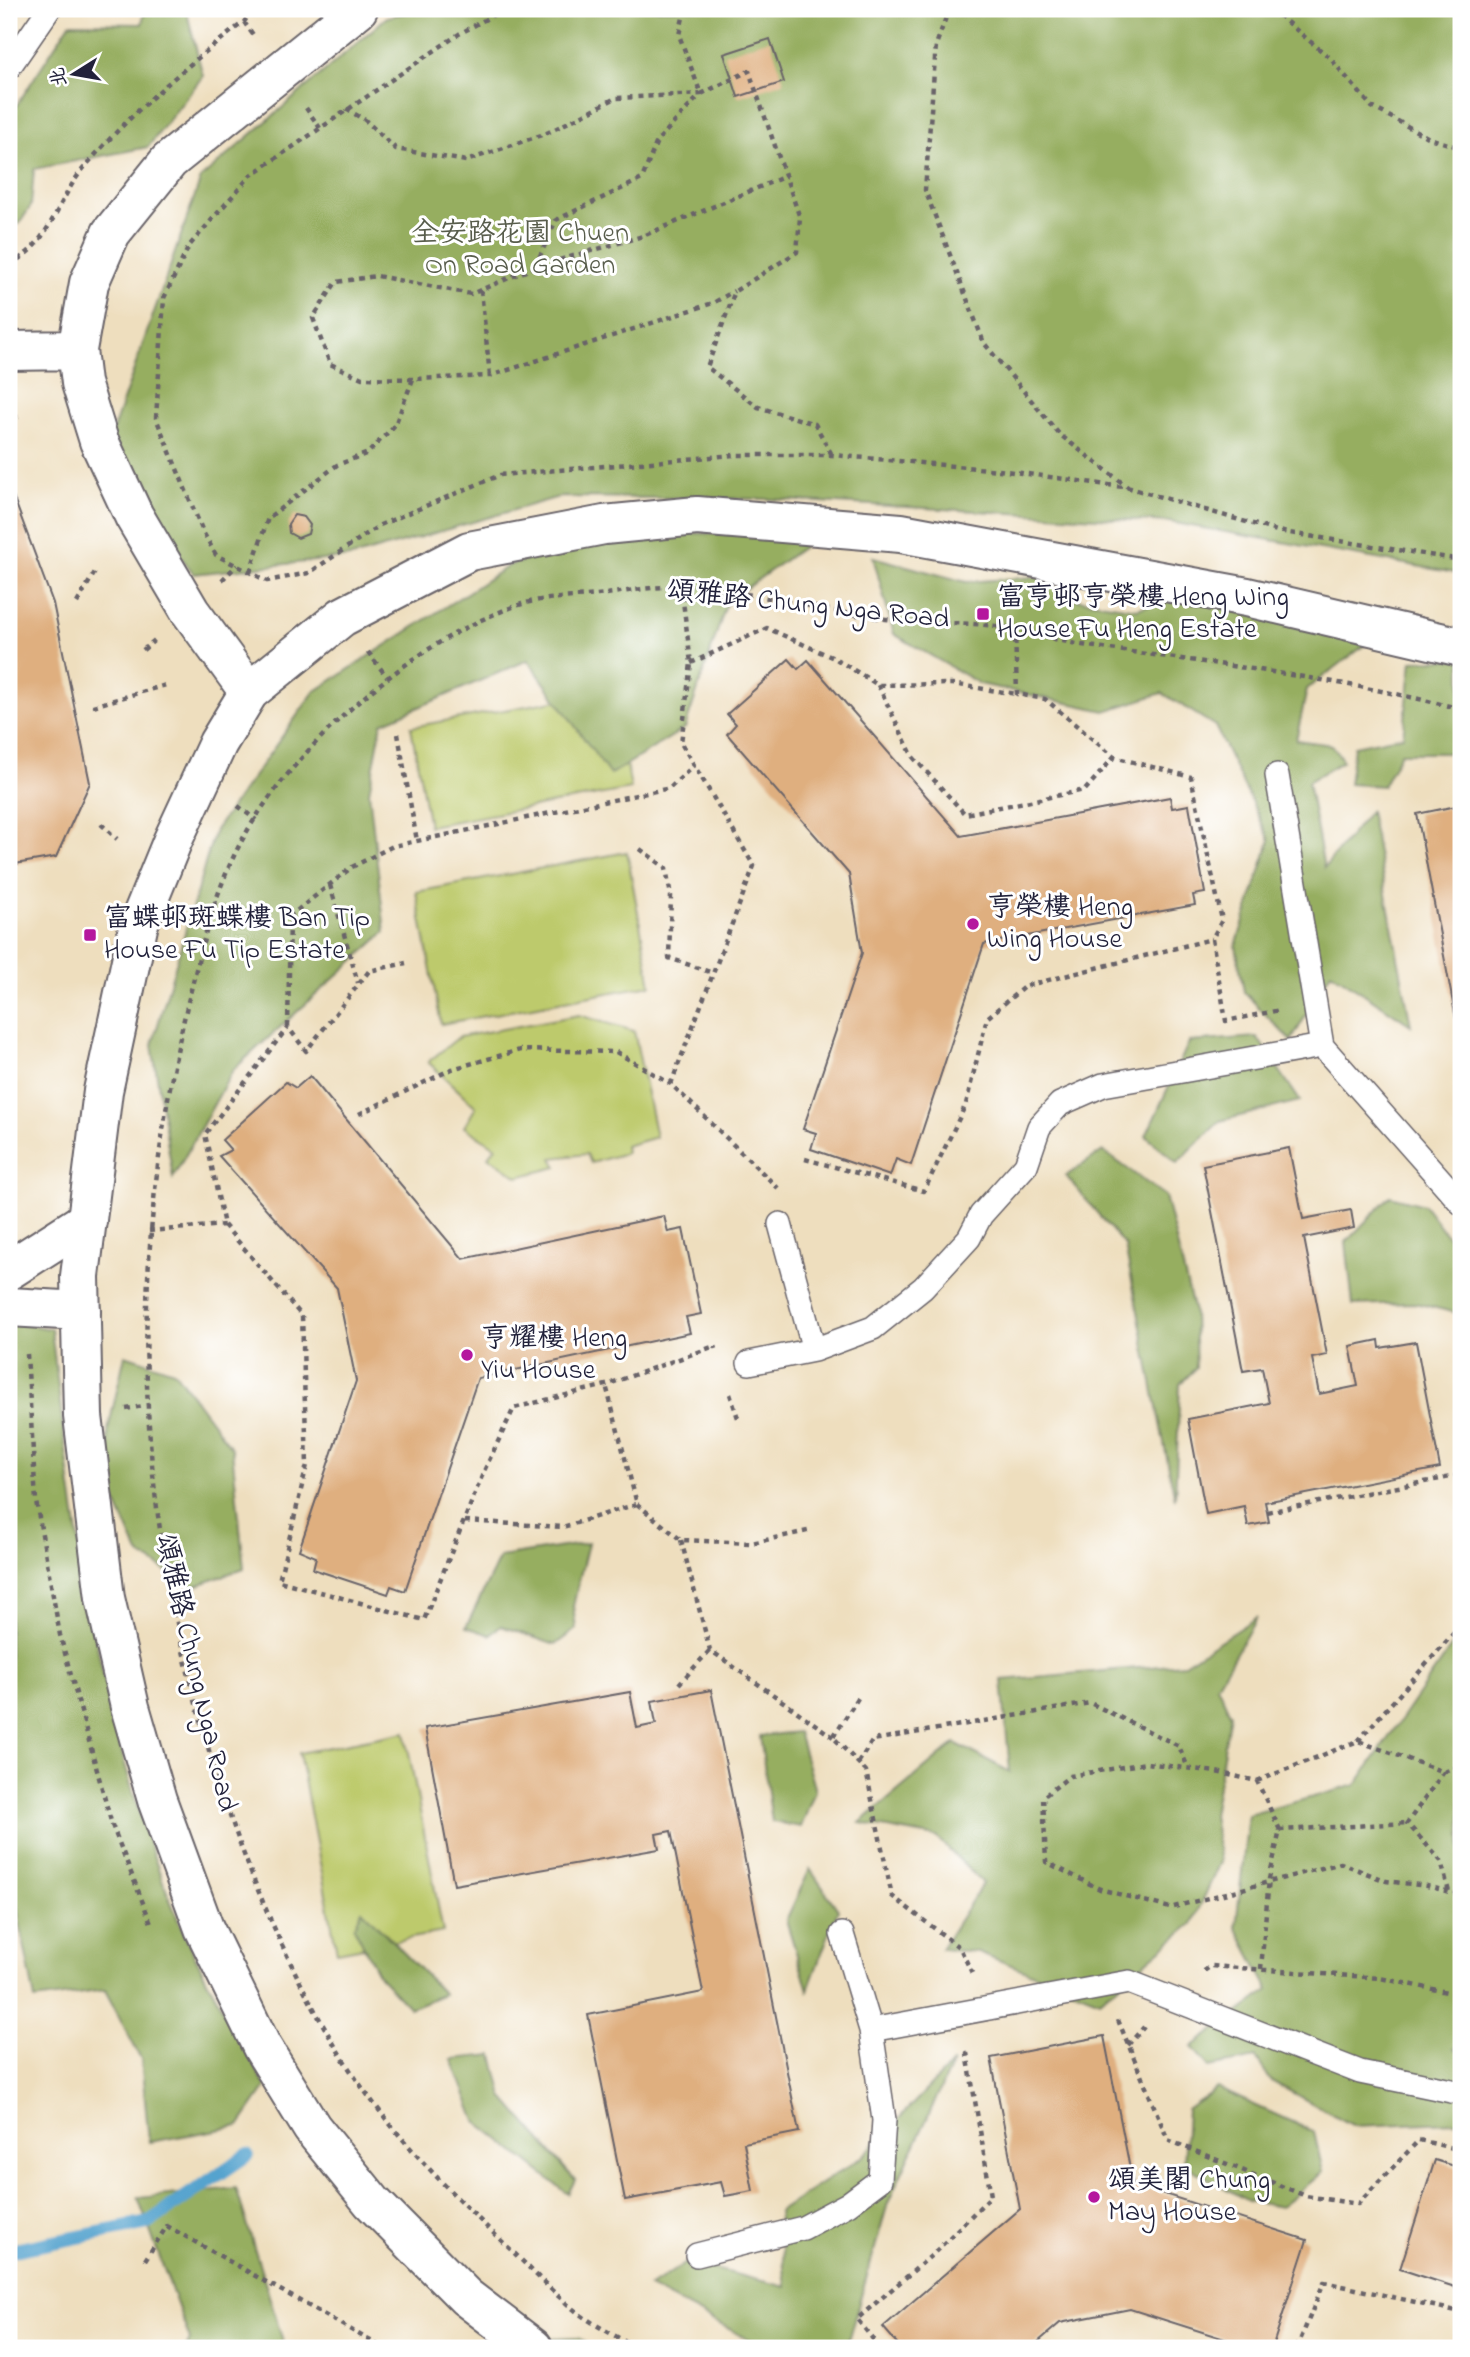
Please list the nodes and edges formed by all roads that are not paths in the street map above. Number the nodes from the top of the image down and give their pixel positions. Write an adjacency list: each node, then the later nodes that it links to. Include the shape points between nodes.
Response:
1 (49, 9): 3 (lane)
2 (358, 9): 4 (street, via 169,161 111,233 89,283)
3 (9, 66)
4 (77, 350): 5 (street); 7 (street, via 81,383 99,441 134,516 190,611)
5 (9, 351)
6 (1461, 647): 7 (street, via 1247,597 901,533 697,516 604,525 469,551 342,617)
7 (249, 692): 11 (street, via 218,743 139,923 103,1091)
8 (1277, 775): 9 (lane)
9 (1322, 1046): 10 (lane); 16 (lane, via 1103,1085 1060,1104 1040,1127 1026,1165 923,1288 873,1328)
10 (1461, 1203)
11 (87, 1220): 13 (street); 15 (street)
12 (780, 1224): 16 (lane)
13 (9, 1270)
14 (9, 1307): 15 (street)
15 (81, 1311): 22 (street, via 83,1416 105,1598 130,1707 204,1928 262,2047 312,2127 400,2231 467,2297)
16 (814, 1350): 17 (lane)
17 (749, 1363)
18 (842, 1934): 19 (lane)
19 (871, 2030): 20 (lane, via 1129,1982 1360,2072); 21 (lane, via 884,2120 880,2180 803,2228)
20 (1461, 2093)
21 (697, 2255)
22 (533, 2348)

